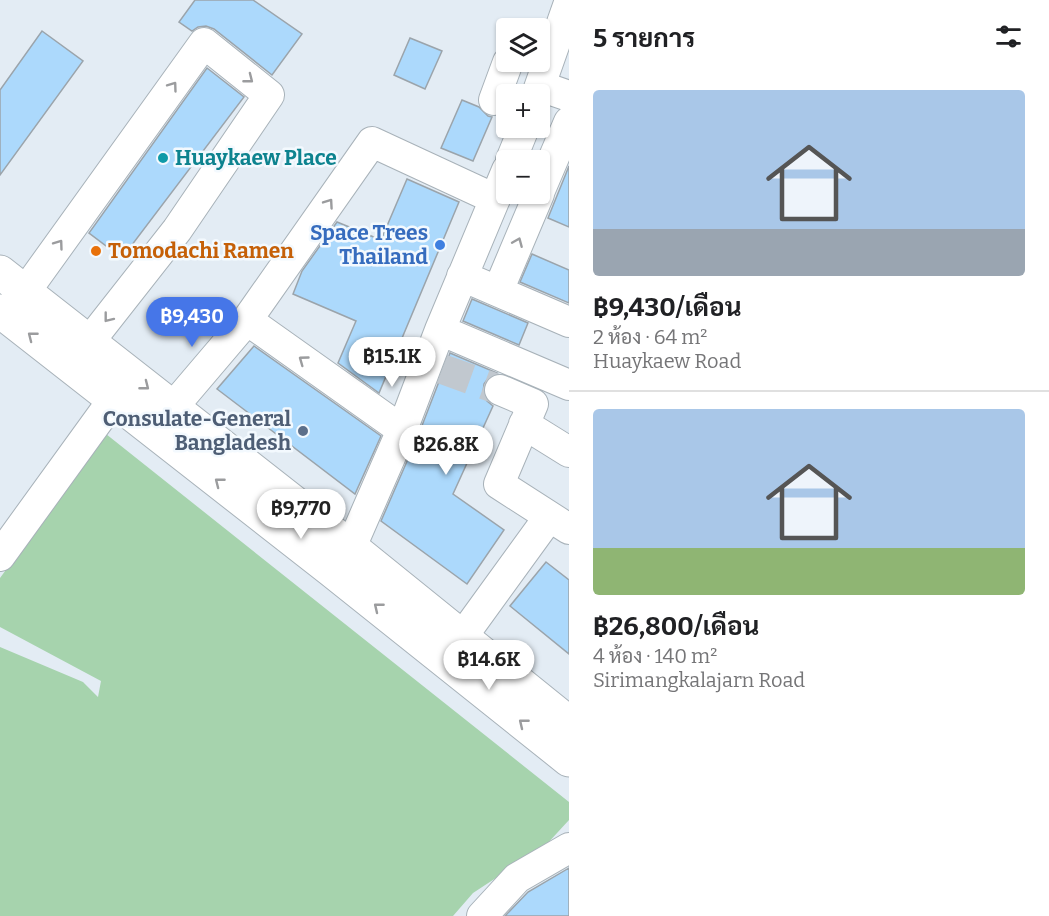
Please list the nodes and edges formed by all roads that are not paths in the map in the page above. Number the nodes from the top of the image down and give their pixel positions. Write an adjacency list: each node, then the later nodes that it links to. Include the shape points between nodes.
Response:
1 (569, 3): 3 (street)
2 (504, 72): 5 (street)
3 (540, 77): 4 (street)
4 (569, 96)
5 (494, 99)
6 (569, 122): 7 (street)
7 (550, 166)
8 (495, 199): 11 (street); 14 (street, one-way to 8, via 372,142)
9 (534, 204): 12 (street, one-way to 9)
10 (0, 272): 13 (main road)
11 (462, 276): 12 (street); 16 (street)
12 (498, 291): 15 (street)
13 (13, 301): 17 (main road); 17 (street, one-way to 17, via 204,43 269,95 177,230); 20 (main road, one-way to 13)
14 (247, 320): 21 (street); 23 (street, one-way to 14)
15 (569, 322)
16 (440, 330): 18 (street); 23 (street, via 435,366)
17 (89, 342): 21 (main road, one-way to 21)
18 (569, 385)
19 (500, 390): 22 (street, via 533,404)
20 (113, 400): 26 (street); 27 (main road, one-way to 20)
21 (173, 408): 27 (main road)
22 (524, 424): 24 (street); 25 (street, via 499,484)
23 (402, 430): 27 (street)
24 (569, 452)
25 (559, 523): 28 (street)
26 (0, 556)
27 (341, 558): 28 (main road); 30 (main road, one-way to 27)
28 (462, 637): 29 (main road)
29 (569, 723)
30 (569, 760)
31 (569, 848): 32 (street, via 518,878)
32 (482, 916)

